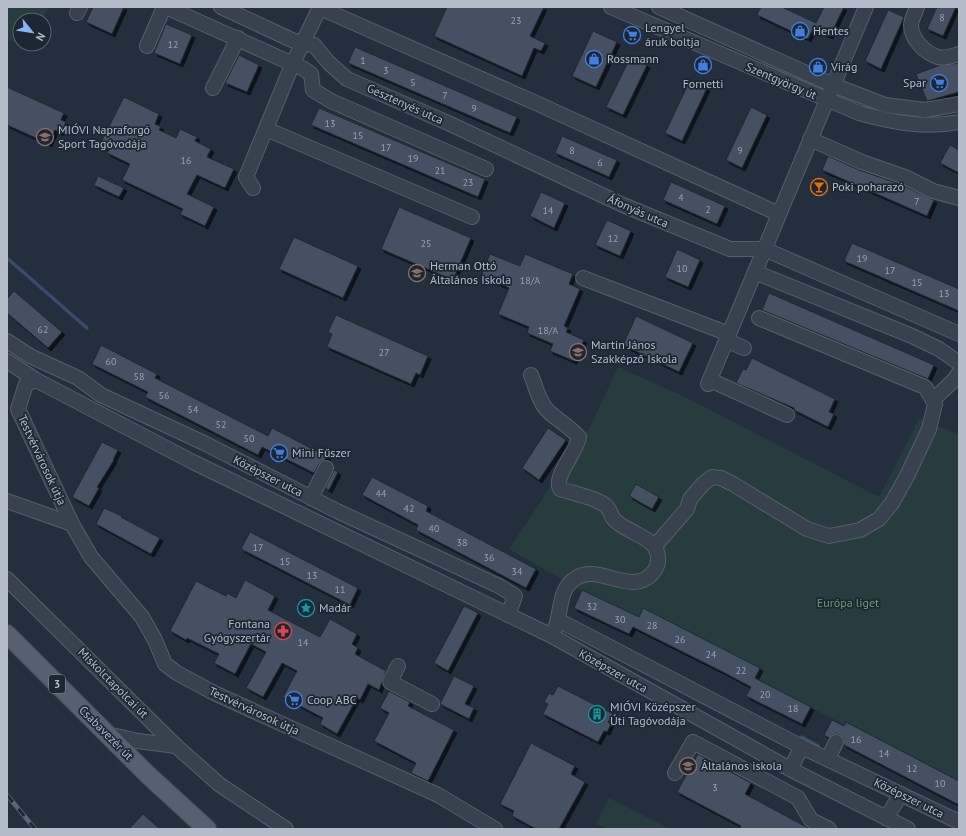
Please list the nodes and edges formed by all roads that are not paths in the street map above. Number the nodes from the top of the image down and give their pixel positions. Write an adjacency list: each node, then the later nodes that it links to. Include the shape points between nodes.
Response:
1 (165, 7): 8 (street); 10 (street)
2 (221, 7): 9 (street, Gesztenyés utca)
3 (320, 7): 9 (street); 24 (street)
4 (611, 7): 15 (street, Szentgyörgy út)
5 (658, 7): 13 (street, Szentgyörgy út)
6 (866, 7): 13 (street)
7 (918, 7): 11 (street, via 911,25 918,43 938,57)
8 (238, 38): 12 (street); 14 (street)
9 (303, 44): 12 (street); 20 (street, Gesztenyés utca, via 314,45 346,79)
10 (147, 46)
11 (959, 54)
12 (293, 63): 18 (street); 21 (street, via 311,74 313,90 331,101)
13 (833, 85): 15 (street); 16 (street, Szentgyörgy út, via 885,105 908,109 935,109)
14 (213, 88)
15 (826, 100): 17 (street, Szentgyörgy út, via 859,113 893,122 920,126); 19 (street)
16 (959, 104)
17 (959, 122)
18 (266, 129): 22 (street, via 246,177); 25 (street)
19 (810, 138): 23 (street, via 862,162 905,176 932,191); 24 (street)
20 (517, 154): 26 (street, Áfonyás utca, via 623,205 696,236 730,249)
21 (486, 170)
22 (253, 188)
23 (959, 198)
24 (779, 214): 26 (street)
25 (472, 217)
26 (764, 249): 27 (street); 30 (street, Áfonyás utca)
27 (755, 272): 31 (street); 35 (street, via 912,336 940,349)
28 (583, 278): 31 (street)
29 (760, 318): 41 (street, via 925,387)
30 (959, 334)
31 (728, 337): 33 (street); 42 (street, via 709,382)
32 (7, 341): 38 (street, Középszer utca, via 37,359)
33 (744, 348)
34 (7, 361): 39 (street, Középszer utca)
35 (959, 362)
36 (959, 372): 41 (street)
37 (531, 375): 47 (street, via 548,411 579,437 578,444 558,481 560,489 605,504 618,523)
38 (78, 378): 40 (street); 44 (street, Középszer utca, via 101,395 204,443)
39 (36, 380): 40 (street, Középszer utca); 46 (street, Testvérvárosok útja, via 26,384 18,409)
40 (70, 396): 49 (street, Középszer utca, via 200,465)
41 (933, 400): 47 (street, via 935,404 929,429 892,503 879,519 860,530 829,536 806,529 732,484 721,478 712,477 690,499 687,509)
42 (787, 415)
43 (326, 468): 44 (street)
44 (311, 498): 49 (street, Középszer utca, via 499,586 515,596)
45 (7, 502): 46 (street, Testvérvárosok útja)
46 (72, 524): 67 (street, Testvérvárosok útja, via 91,557 142,617 165,664 177,673 214,693 438,795)
47 (655, 546): 50 (street, via 658,556 656,567 649,578 639,582 585,574 577,577 563,592)
48 (7, 579): 57 (street, Miskolctapolcai út)
49 (508, 615): 52 (street, Középszer utca)
50 (558, 620): 52 (street); 58 (street, Középszer utca)
51 (7, 634): 56 (main road, Csabavezér út / 3, via 107,734)
52 (552, 636): 60 (street, Középszer utca)
53 (398, 666): 54 (street, via 390,682)
54 (432, 704)
55 (836, 742): 59 (street)
56 (130, 744): 57 (street); 65 (main road, Csabavezér út / 3)
57 (176, 746): 66 (street, Miskolctapolcai út, via 220,785)
58 (802, 747): 59 (street, Középszer utca); 60 (street)
59 (822, 757): 62 (street, Középszer utca)
60 (790, 769): 63 (street, Középszer utca)
61 (675, 773): 68 (street, via 693,742 798,798 811,820)
62 (901, 794): 63 (street); 64 (street, Középszer utca)
63 (886, 818): 69 (street, Középszer utca)
64 (959, 822)
65 (208, 829)
66 (286, 829)
67 (496, 829)
68 (829, 829)
69 (908, 829)

